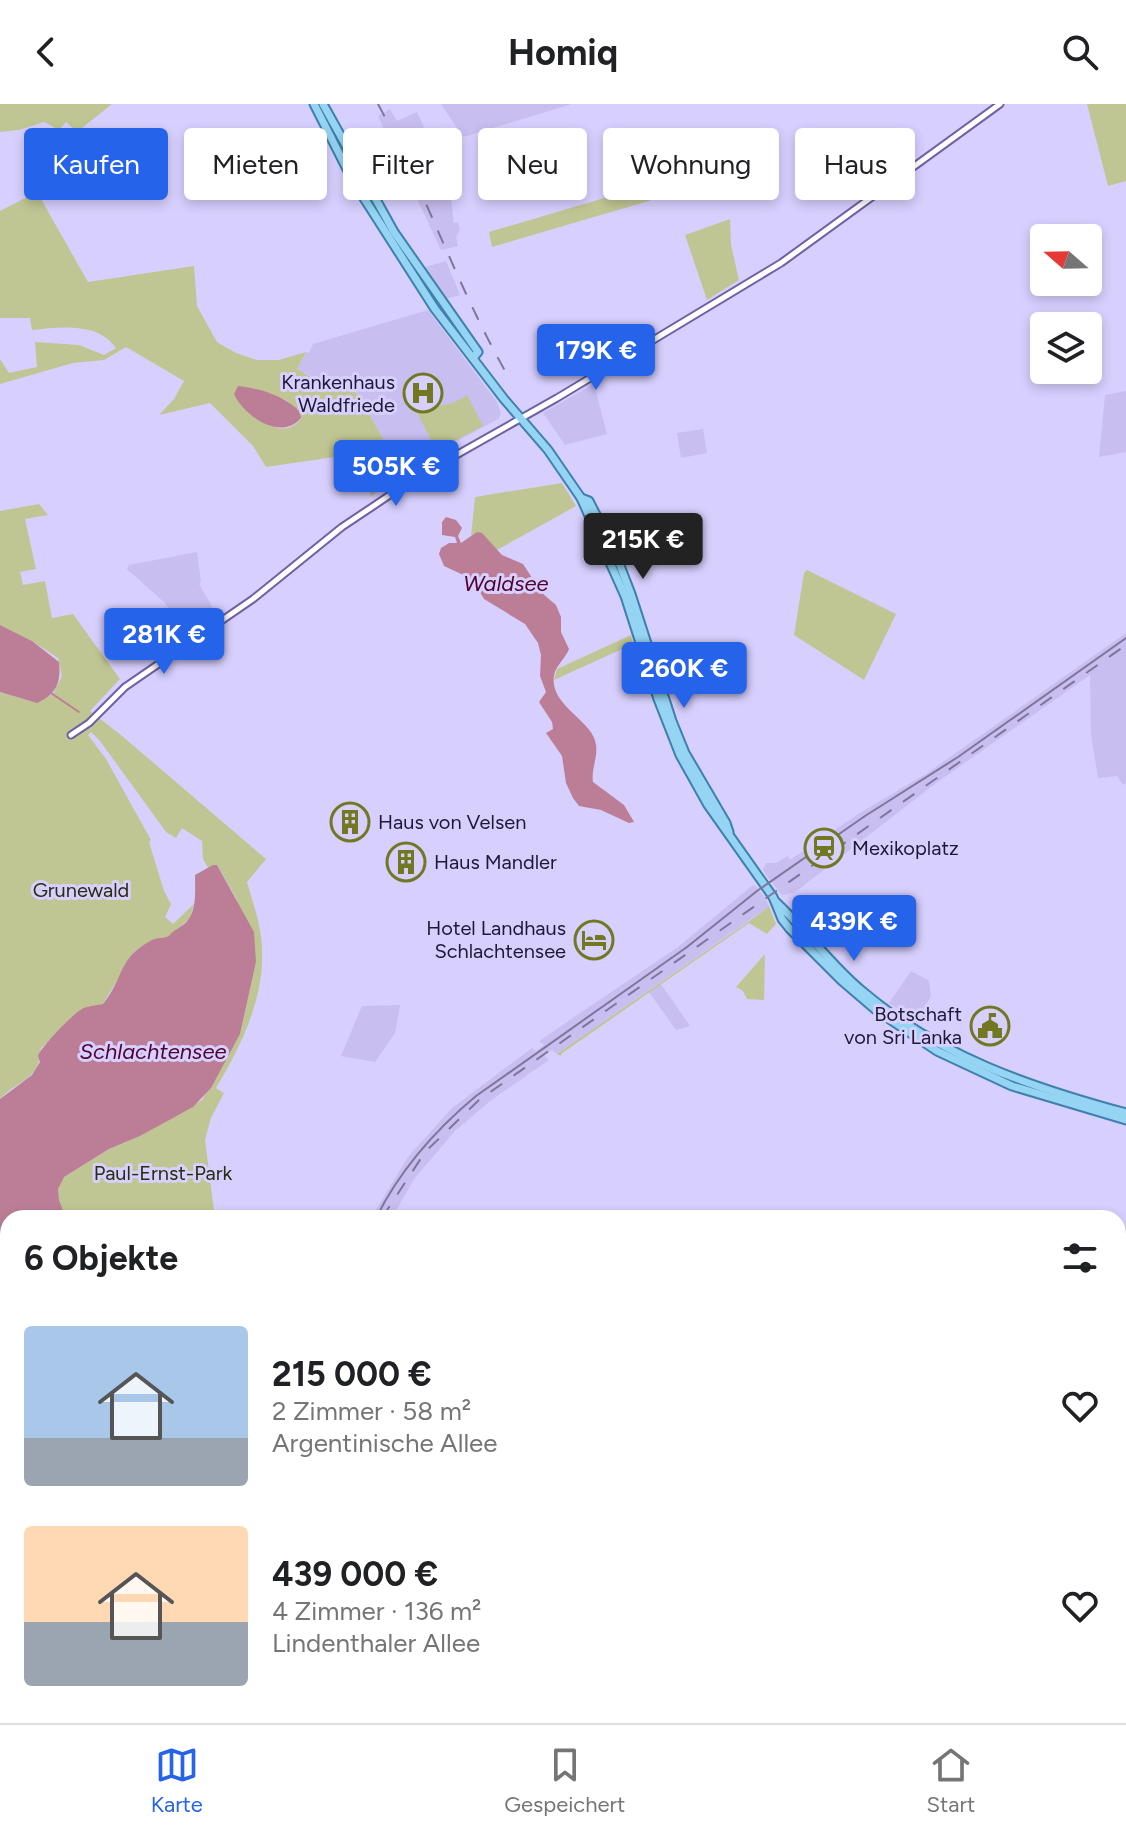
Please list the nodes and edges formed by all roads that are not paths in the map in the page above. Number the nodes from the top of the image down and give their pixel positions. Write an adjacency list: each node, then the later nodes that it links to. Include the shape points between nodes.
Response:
1 (314, 104): 4 (main road, via 357,186 436,310)
2 (323, 104): 4 (main road, via 400,242)
3 (1000, 104): 5 (street, via 781,263)
4 (476, 355): 5 (main road)
5 (521, 419): 6 (street, via 412,480 342,527 253,599 125,687); 7 (main road, via 585,500 680,755 722,827)
6 (71, 735)
7 (775, 900): 8 (main road, via 848,979 923,1036 1020,1081); 9 (main road, via 782,919 819,959 922,1042 1002,1082)
8 (1126, 1113)
9 (1126, 1120)

